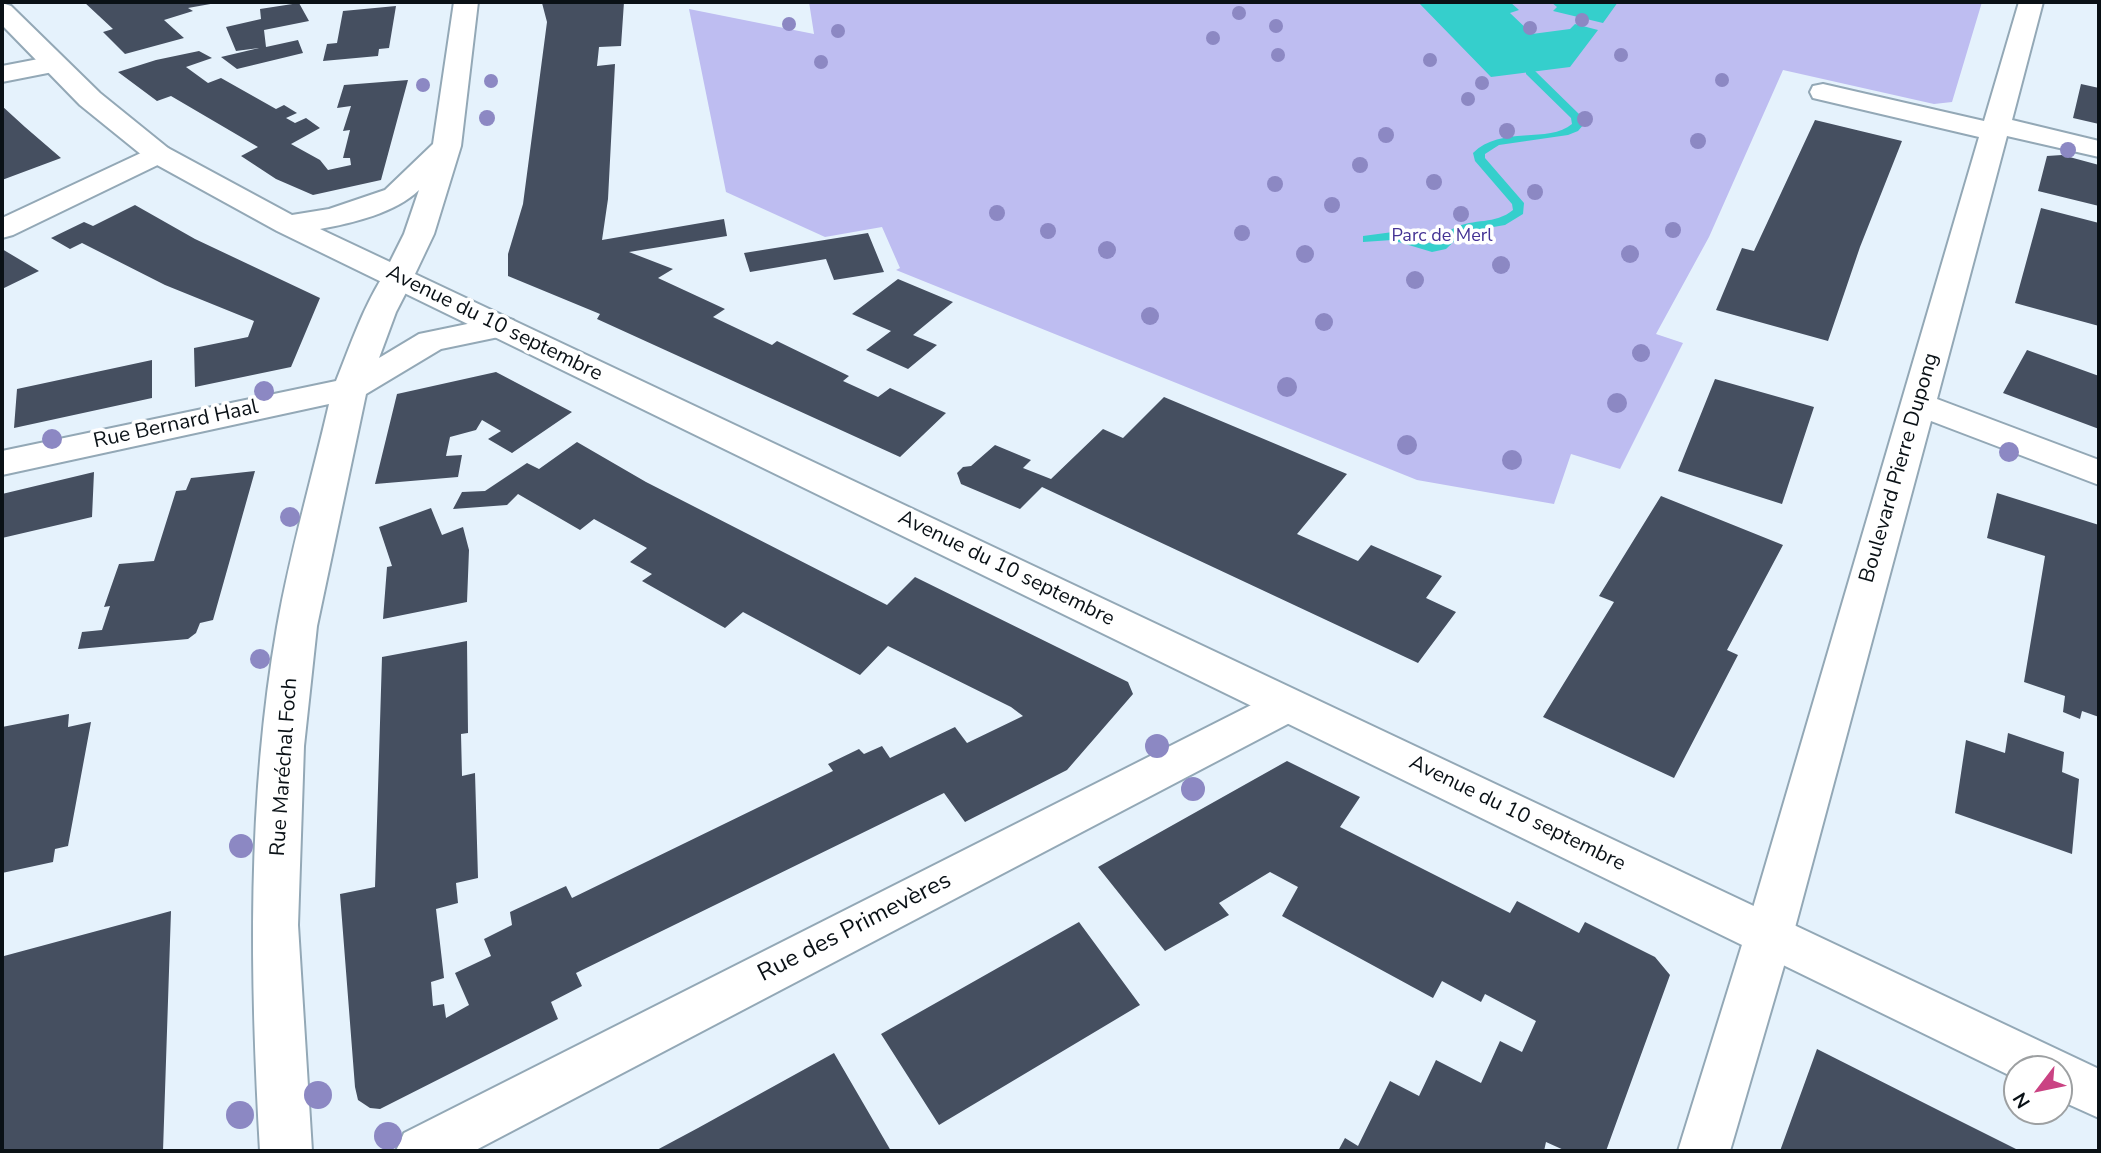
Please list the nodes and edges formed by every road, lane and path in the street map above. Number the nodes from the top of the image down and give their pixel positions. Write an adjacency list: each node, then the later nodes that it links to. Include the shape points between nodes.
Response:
1 (466, 2): 8 (street, Rue Maréchal Foch)
2 (2031, 2): 7 (street, Boulevard Pierre Dupong)
3 (2, 11): 4 (street, Avenue du 10 septembre)
4 (54, 64): 5 (street); 10 (street, Avenue du 10 septembre)
5 (2, 74)
6 (1823, 92): 7 (street)
7 (1996, 128): 9 (street); 16 (street, Boulevard Pierre Dupong)
8 (447, 146): 11 (street, via 395,196 335,217); 13 (street, Rue Maréchal Foch, via 419,234)
9 (2099, 149)
10 (158, 154): 11 (street, Avenue du 10 septembre); 12 (street)
11 (288, 225): 13 (street, Avenue du 10 septembre)
12 (2, 229)
13 (398, 277): 14 (street, Avenue du 10 septembre); 15 (street, Rue Maréchal Foch)
14 (501, 327): 15 (street, via 431,341); 19 (street, Avenue du 10 septembre)
15 (350, 389): 17 (street, Rue Bernard Haal); 24 (street, Rue Maréchal Foch, via 297,626 284,746 275,925)
16 (1918, 404): 18 (street); 20 (street, Boulevard Pierre Dupong)
17 (2, 463)
18 (2099, 473)
19 (1288, 705): 20 (street, Avenue du 10 septembre); 25 (street, Rue des Primevères)
20 (1769, 935): 21 (street, Avenue du 10 septembre); 26 (street, Boulevard Pierre Dupong)
21 (2019, 1055)
22 (2073, 1081): 23 (street)
23 (2099, 1094)
24 (286, 1151)
25 (422, 1151)
26 (1704, 1151)

